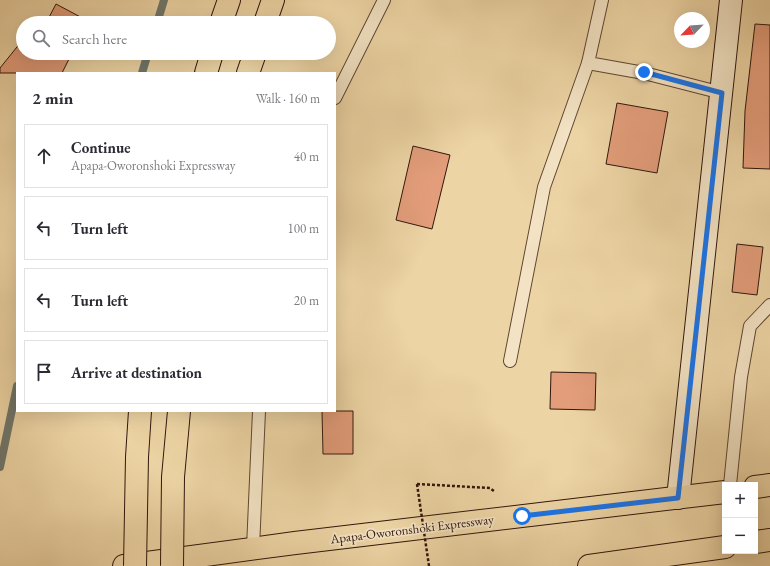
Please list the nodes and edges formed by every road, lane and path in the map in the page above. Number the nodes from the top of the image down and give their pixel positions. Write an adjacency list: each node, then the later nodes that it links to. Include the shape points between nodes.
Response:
1 (230, 0): 6 (main road)
2 (273, 0): 7 (main road)
3 (384, 0): 14 (lane)
4 (602, 0): 10 (lane)
5 (731, 0): 13 (main road)
6 (224, 16)
7 (267, 16)
8 (210, 60): 11 (main road)
9 (253, 60): 12 (main road)
10 (588, 63): 13 (lane, via 644,72); 16 (lane, via 544,187)
11 (206, 72)
12 (248, 72)
13 (722, 93): 25 (main road)
14 (336, 96)
15 (770, 305): 20 (lane, via 750,326 741,378)
16 (510, 361)
17 (140, 412): 31 (main road, bridge)
18 (179, 412): 32 (main road, bridge)
19 (259, 412): 29 (lane)
20 (730, 482)
21 (770, 485): 22 (main road)
22 (758, 487)
23 (490, 488): 33 (path, bridge, via 417,484)
24 (722, 492): 25 (main road, Apapa-Oworonshoki Expressway)
25 (678, 498): 29 (main road, Apapa-Oworonshoki Expressway)
26 (770, 540): 27 (main road)
27 (758, 542)
28 (722, 546): 34 (main road)
29 (253, 548): 30 (main road, Apapa-Oworonshoki Expressway)
30 (124, 566)
31 (135, 566)
32 (172, 566)
33 (428, 566)
34 (589, 566)

